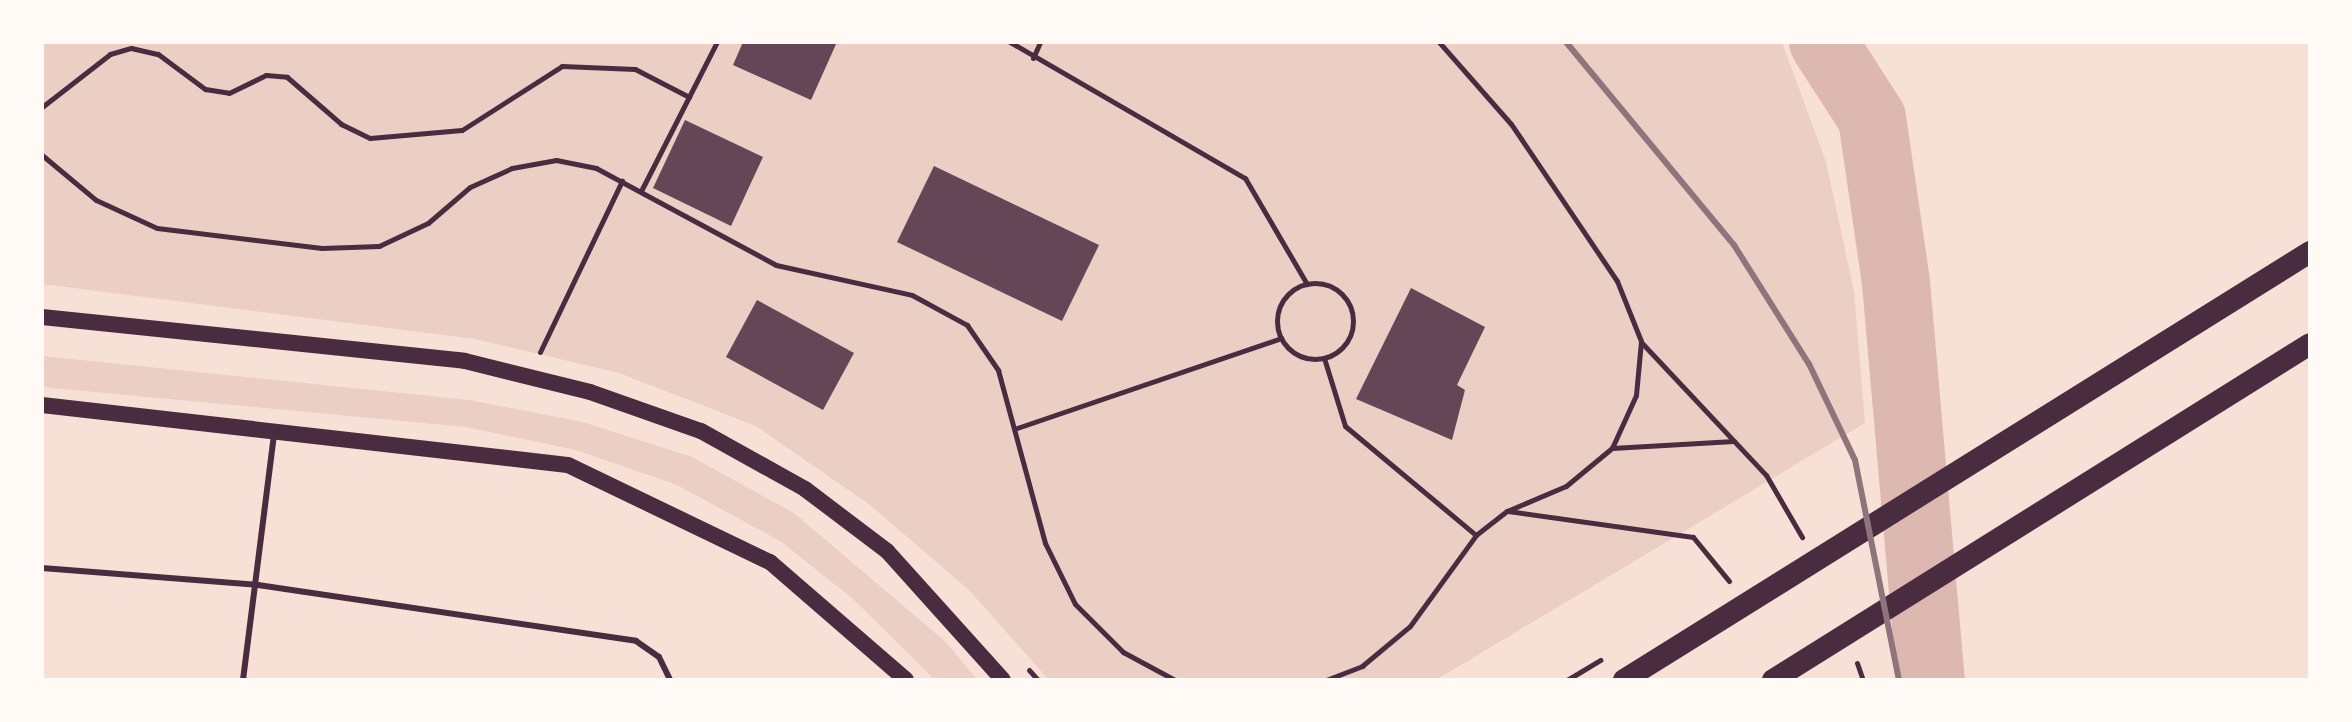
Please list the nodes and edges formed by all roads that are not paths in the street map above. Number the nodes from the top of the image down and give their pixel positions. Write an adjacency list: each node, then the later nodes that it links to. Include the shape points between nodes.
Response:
1 (2310, 252): 13 (highway)
2 (42, 317): 12 (main road, via 527,374 701,431 805,489 887,551)
3 (2310, 344): 8 (highway)
4 (42, 405): 5 (main road)
5 (274, 429): 7 (lane); 11 (main road, via 568,465 770,562)
6 (42, 568): 7 (lane)
7 (258, 585): 9 (lane); 10 (lane, via 636,641 659,657)
8 (1781, 676)
9 (243, 680)
10 (670, 680)
11 (906, 680)
12 (1003, 680)
13 (1624, 680)

